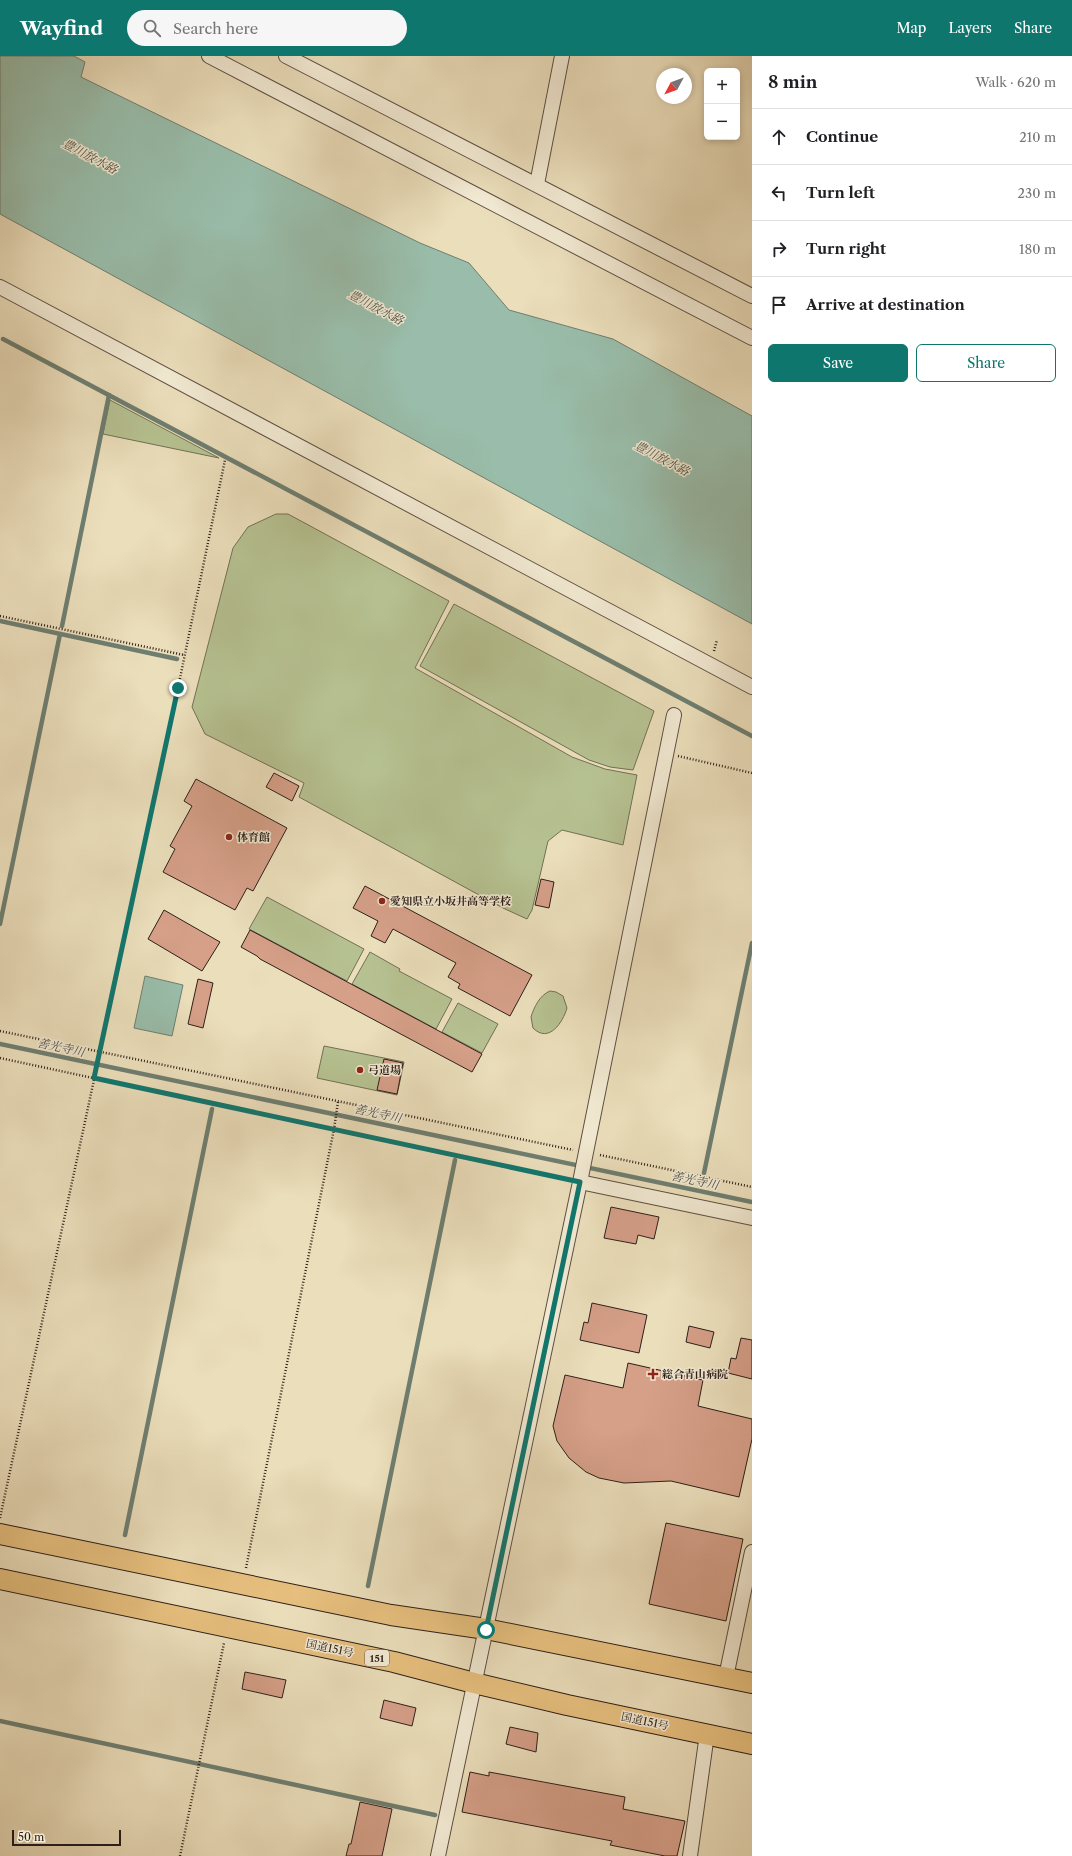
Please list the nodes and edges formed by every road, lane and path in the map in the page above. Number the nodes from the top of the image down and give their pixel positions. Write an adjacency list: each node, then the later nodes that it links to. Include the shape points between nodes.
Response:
1 (209, 56): 8 (street)
2 (286, 56): 4 (street)
3 (562, 56): 5 (street)
4 (309, 61): 5 (street)
5 (537, 184): 7 (street)
6 (0, 287): 12 (street)
7 (752, 296)
8 (752, 338)
9 (225, 460): 11 (path)
10 (0, 616): 11 (path)
11 (184, 655): 17 (path)
12 (752, 687)
13 (674, 715): 14 (street)
14 (666, 754): 15 (path); 22 (street)
15 (752, 773)
16 (0, 1031): 17 (path)
17 (99, 1052): 19 (path); 20 (path)
18 (0, 1058): 19 (path)
19 (94, 1078): 21 (path); 26 (path)
20 (338, 1102): 21 (path); 22 (path)
21 (334, 1129): 23 (path); 30 (path)
22 (585, 1154): 23 (street); 24 (path)
23 (580, 1178): 25 (street); 32 (street)
24 (752, 1187)
25 (752, 1218)
26 (0, 1518)
27 (0, 1534): 30 (highway)
28 (752, 1552): 33 (street)
29 (0, 1579): 31 (highway, 国道151号 / 151)
30 (242, 1584): 32 (highway, via 390,1615)
31 (227, 1626): 34 (highway, 国道151号 / 151, via 394,1662); 38 (path)
32 (486, 1630): 33 (highway); 34 (street)
33 (726, 1677): 35 (highway)
34 (474, 1683): 36 (highway, 国道151号 / 151); 39 (street)
35 (752, 1683)
36 (707, 1734): 37 (highway, 国道151号 / 151); 40 (street)
37 (752, 1744)
38 (180, 1856)
39 (438, 1856)
40 (690, 1856)

